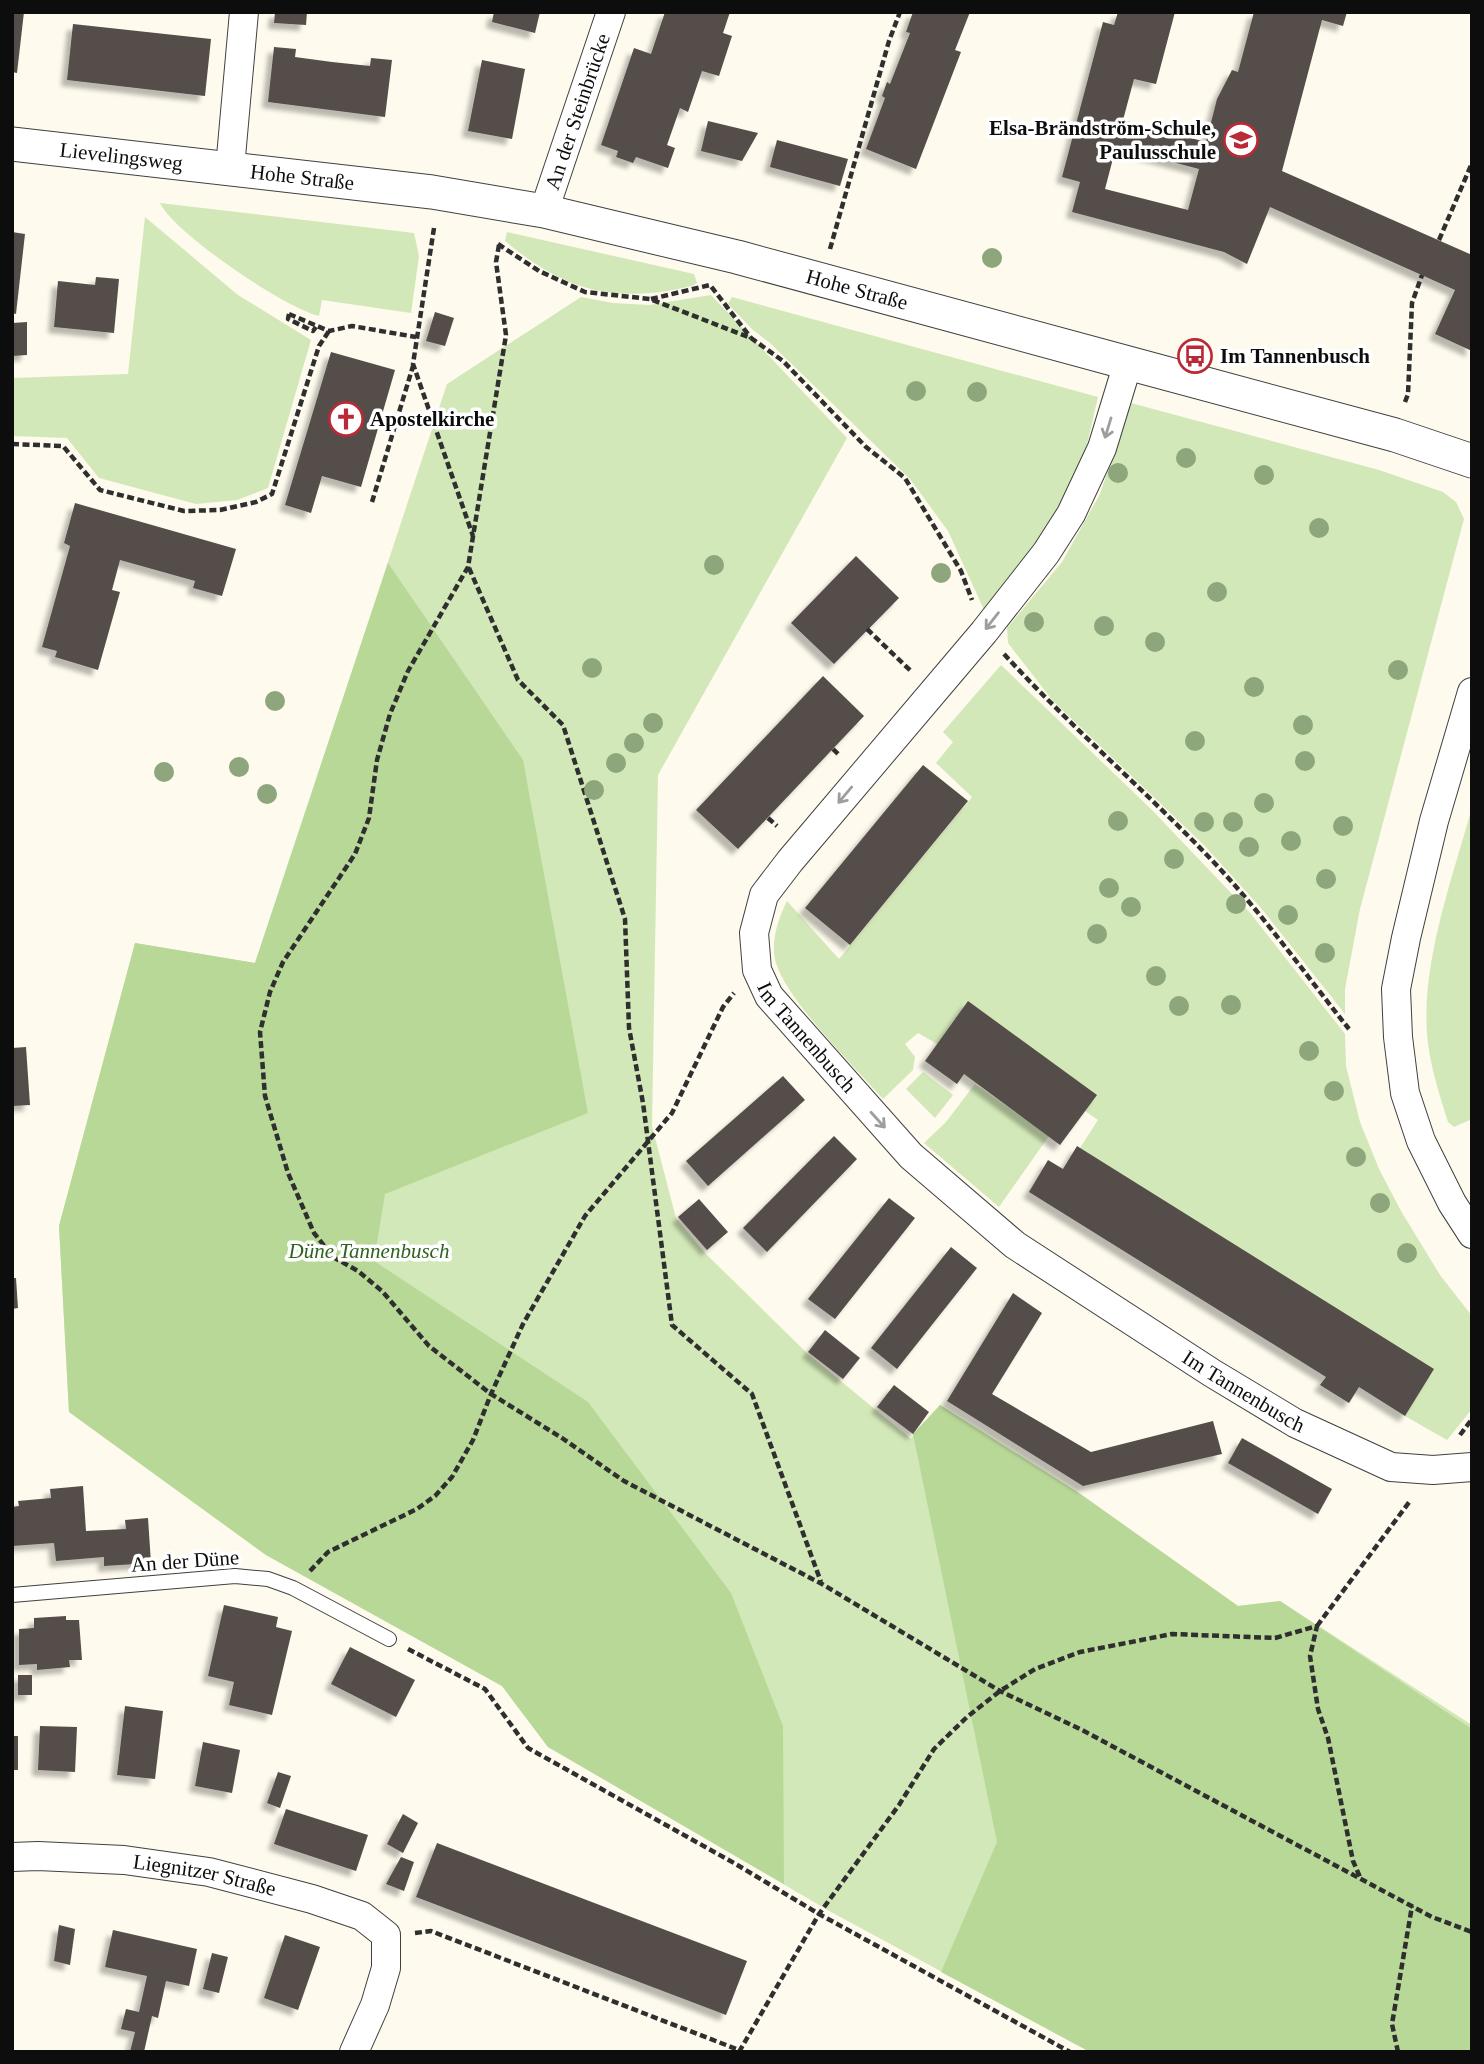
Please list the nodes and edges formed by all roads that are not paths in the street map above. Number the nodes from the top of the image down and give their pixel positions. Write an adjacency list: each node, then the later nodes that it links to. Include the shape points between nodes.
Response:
1 (244, 12): 4 (street)
2 (611, 12): 5 (street, An der Steinbrücke)
3 (12, 144): 4 (street, Lievelingsweg)
4 (230, 169): 5 (street, Hohe Straße, via 432,192)
5 (544, 211): 6 (street, Hohe Straße, via 737,257)
6 (1128, 363): 7 (street, Hohe Straße, via 1395,435); 10 (street, Im Tannenbusch, one-way to 10, via 1102,448 1071,514 1046,553 764,895 754,933 757,970 769,996 911,1156 1015,1245 1295,1423 1391,1467)
7 (1472, 461)
8 (1472, 692): 9 (street, via 1434,821 1396,989 1405,1093 1421,1141)
9 (1472, 1234)
10 (1472, 1467)
11 (12, 1595): 12 (lane, An der Düne, via 235,1576 268,1579)
12 (389, 1639)
13 (12, 1857): 14 (street, Liegnitzer Straße, via 124,1860 209,1872 362,1916 386,1935 386,1968)
14 (354, 2052)

